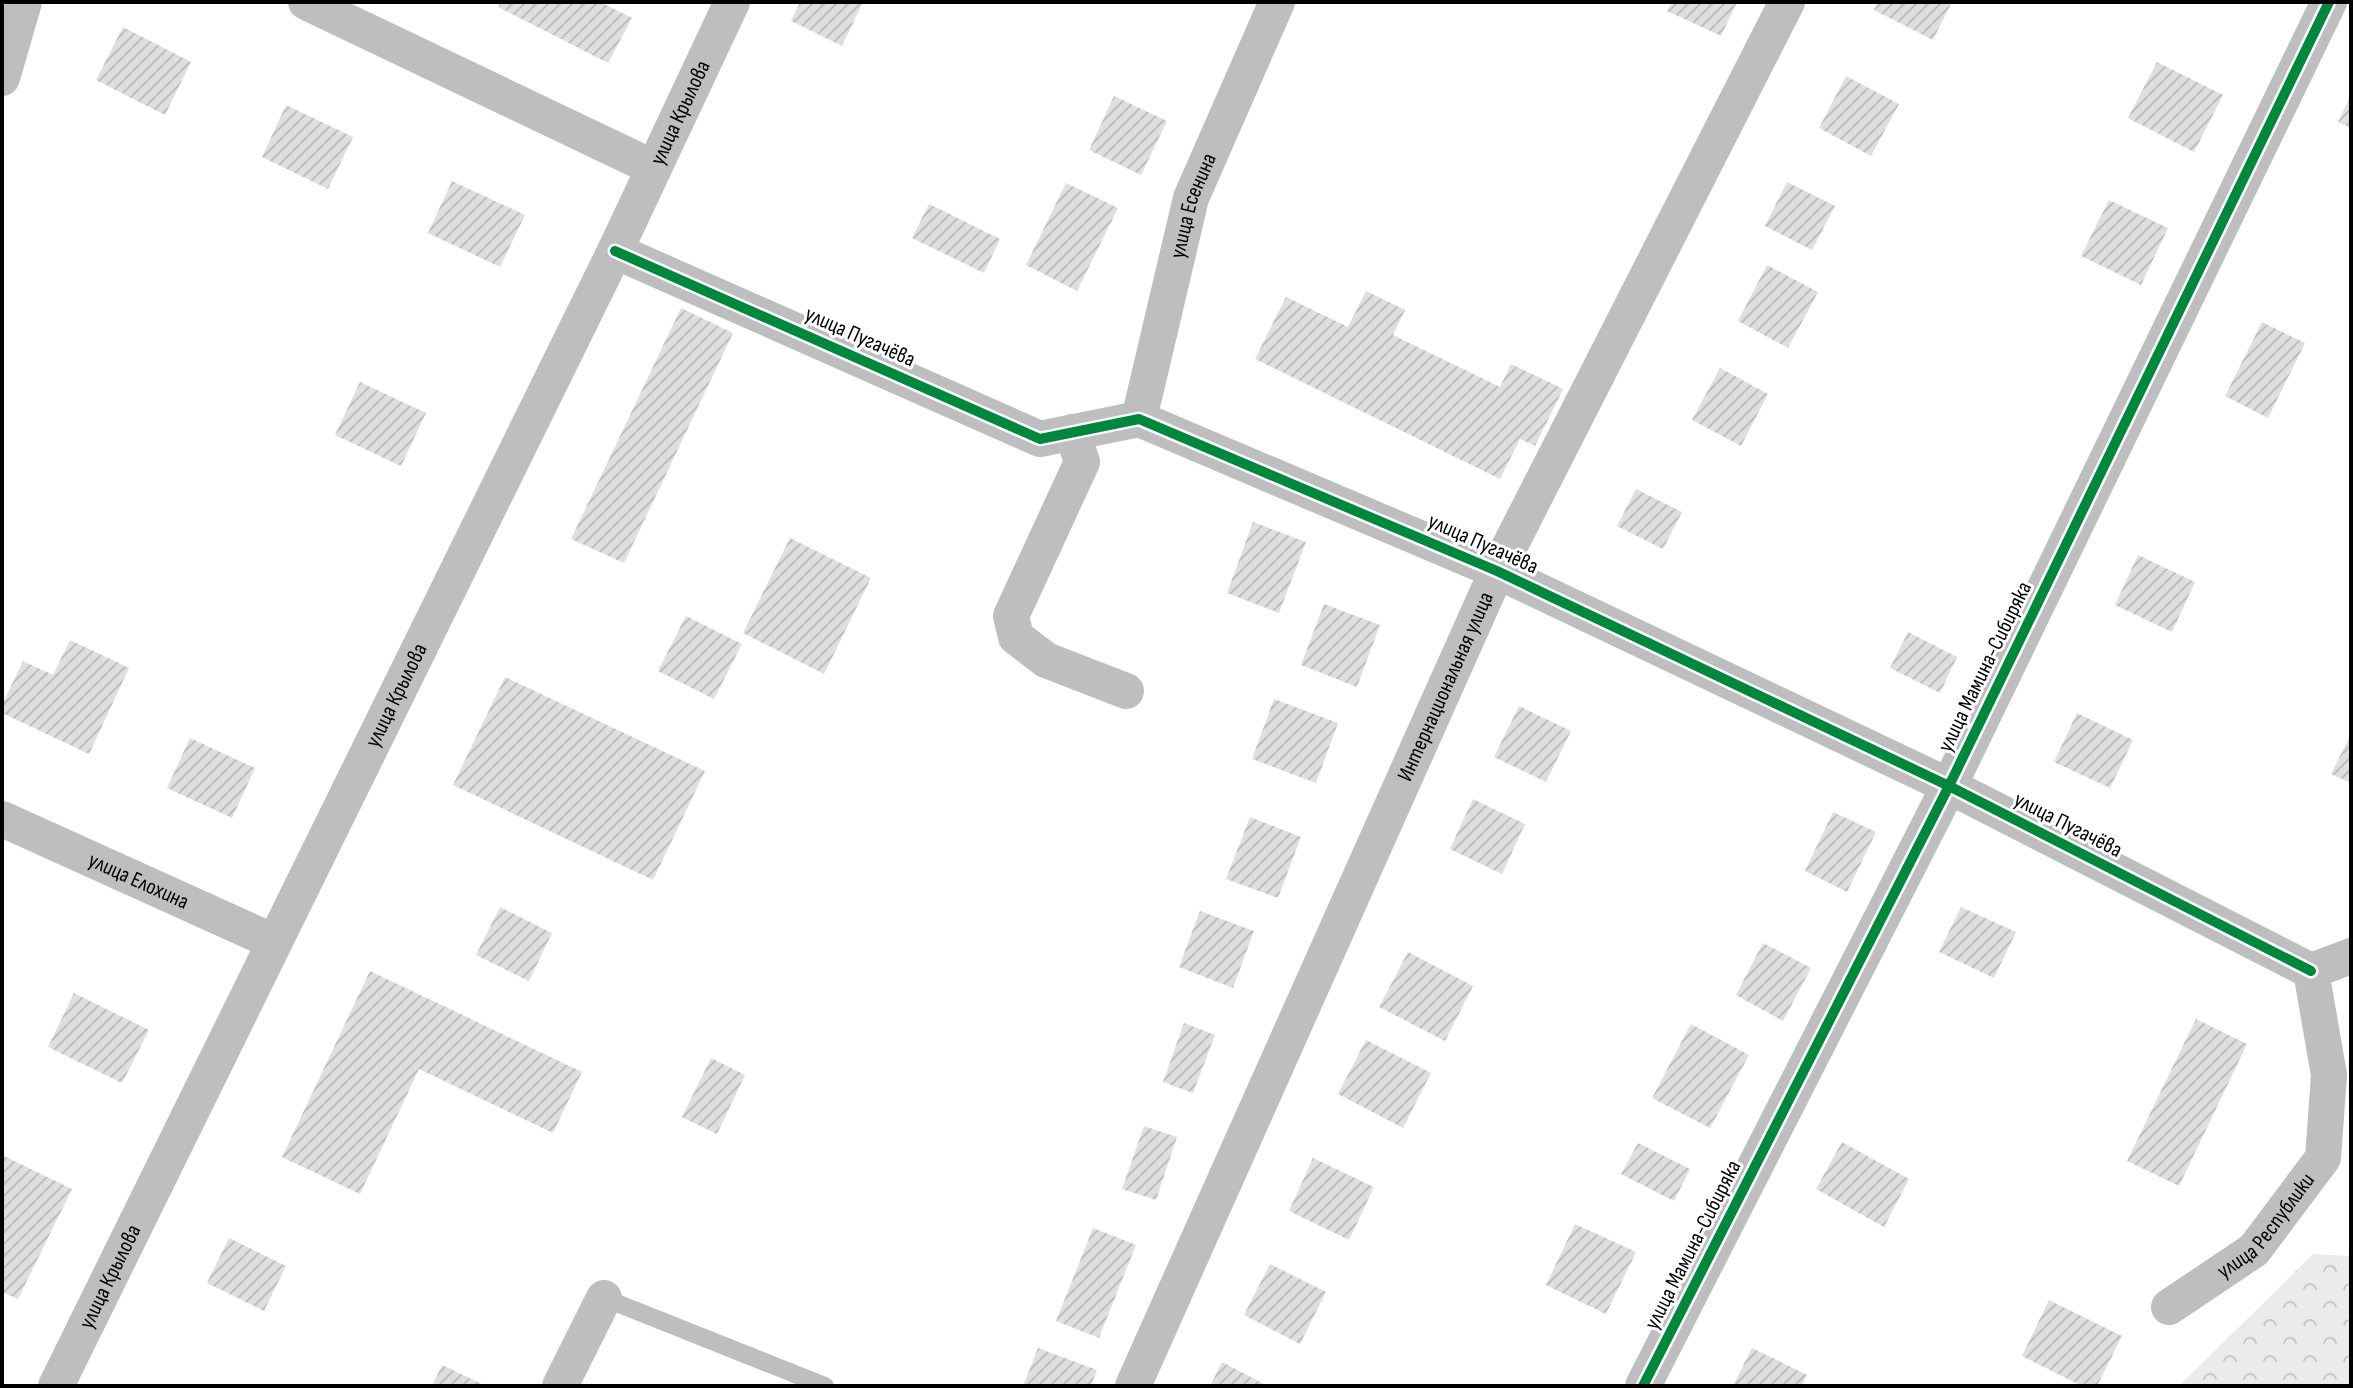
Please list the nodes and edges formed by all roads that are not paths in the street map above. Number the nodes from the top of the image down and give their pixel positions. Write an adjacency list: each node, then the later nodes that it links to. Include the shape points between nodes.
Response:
1 (24, 2): 7 (street)
2 (306, 2): 8 (street)
3 (732, 2): 8 (street, улица Крылова)
4 (1277, 2): 10 (street, улица Есенина, via 1191,198)
5 (1787, 2): 12 (street, Интернациональная улица)
6 (2329, 2): 14 (street, улица Мамина-Сибиряка)
7 (2, 78)
8 (654, 168): 9 (street, улица Крылова)
9 (615, 251): 11 (street, улица Пугачёва, via 1040,439); 16 (street, улица Крылова)
10 (1139, 419): 11 (street, улица Пугачёва); 12 (street, улица Пугачёва)
11 (1072, 432): 13 (street, via 1082,462 1011,616 1016,637 1046,660)
12 (1497, 571): 14 (street, улица Пугачёва); 24 (street, Интернациональная улица)
13 (1126, 691)
14 (1949, 786): 18 (street, улица Пугачёва); 25 (street, улица Мамина-Сибиряка)
15 (2, 819): 16 (street, улица Елохина)
16 (274, 942): 21 (street, улица Крылова)
17 (2351, 956): 18 (street)
18 (2311, 971): 20 (street, улица Республики, via 2329,1075 2323,1158 2254,1250)
19 (604, 1298): 22 (street); 23 (lane)
20 (2169, 1307)
21 (56, 1386)
22 (560, 1386)
23 (825, 1386)
24 (1133, 1386)
25 (1643, 1386)

